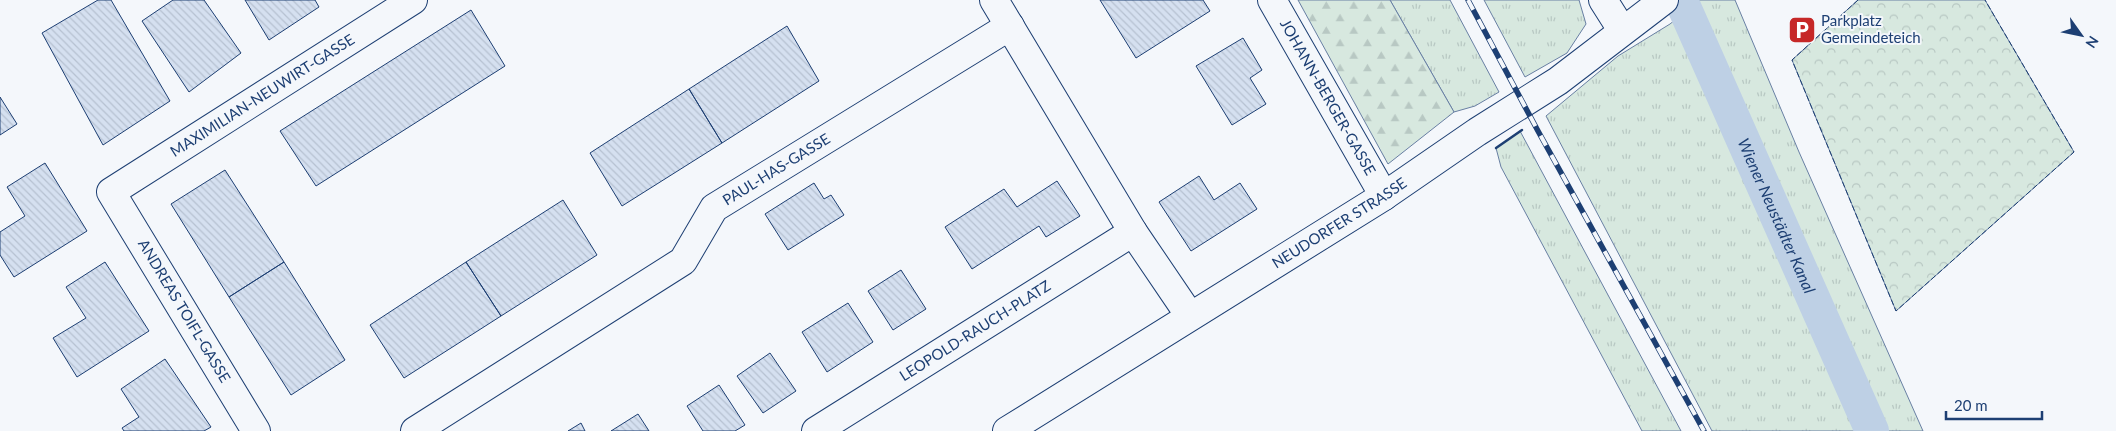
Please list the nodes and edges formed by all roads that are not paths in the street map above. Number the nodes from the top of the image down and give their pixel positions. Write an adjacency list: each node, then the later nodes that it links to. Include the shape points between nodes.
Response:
1 (413, 0): 8 (street, MAXIMILIAN-NEUWIRT-GASSE)
2 (994, 0): 6 (street)
3 (1272, 0): 9 (street, JOHANN-BERGER-GASSE)
4 (1603, 0): 7 (street)
5 (1659, 3): 7 (street, NEUDORFER STRASSE)
6 (1010, 26): 10 (street); 13 (street, PAUL-HAS-GASSE, via 714,208 684,261)
7 (1622, 30): 9 (street, NEUDORFER STRASSE, via 1558,81)
8 (111, 192): 12 (street, ANDREAS TOIFL-GASSE)
9 (1384, 196): 11 (street, NEUDORFER STRASSE)
10 (1133, 232): 11 (street); 14 (street, LEOPOLD-RAUCH-PLATZ)
11 (1190, 316): 15 (street, NEUDORFER STRASSE)
12 (256, 431)
13 (415, 431)
14 (816, 431)
15 (1007, 431)

